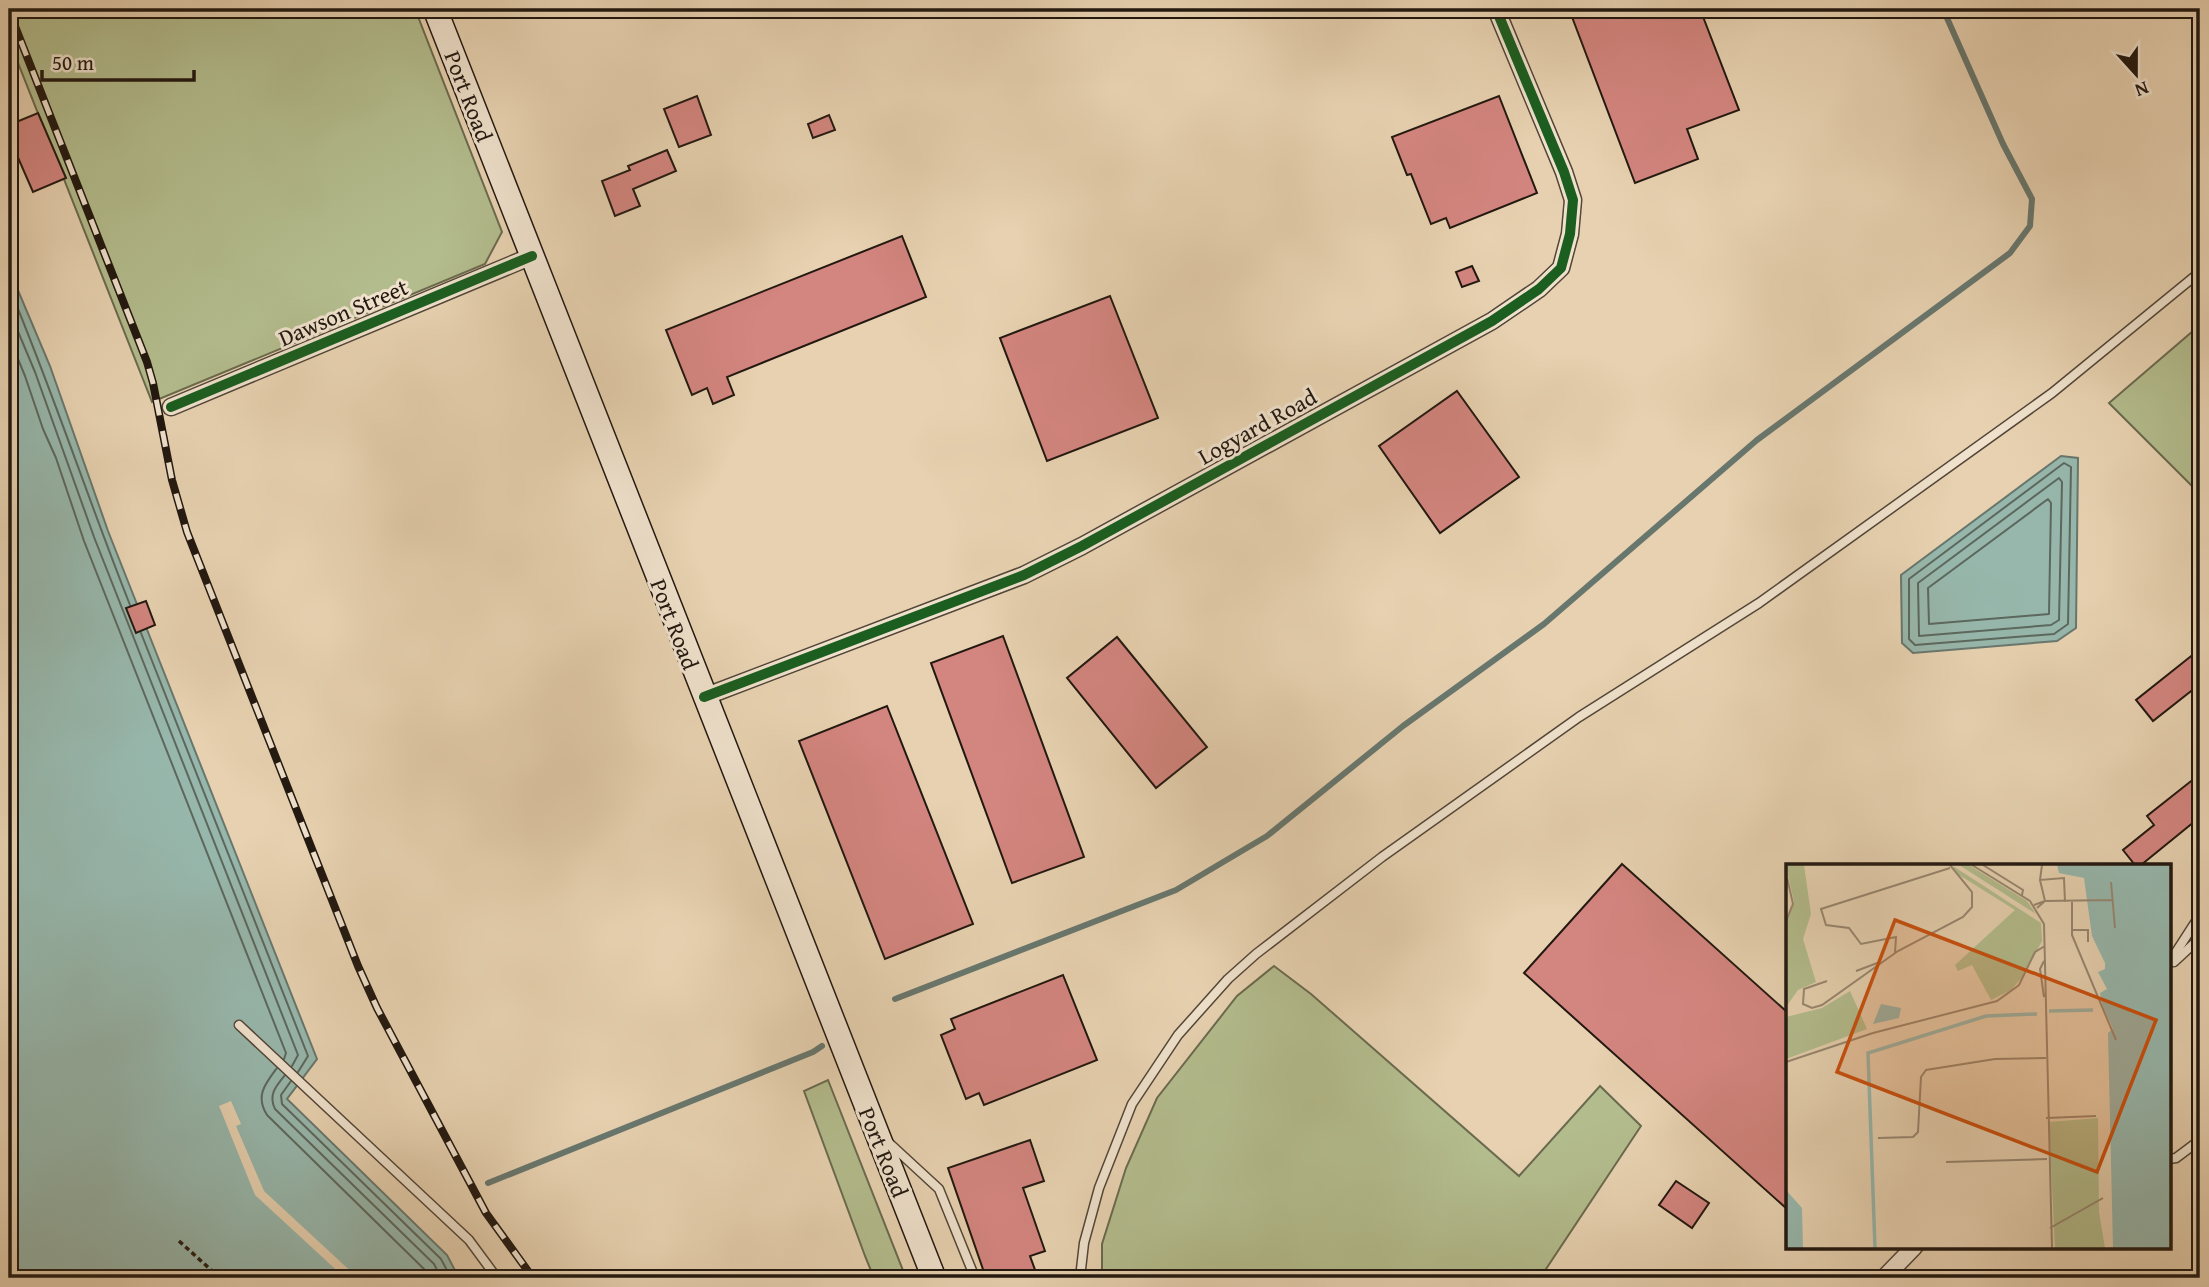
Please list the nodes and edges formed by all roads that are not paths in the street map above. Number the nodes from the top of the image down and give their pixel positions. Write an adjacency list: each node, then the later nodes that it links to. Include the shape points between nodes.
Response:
1 (435, 9): 3 (main road, Port Road)
2 (1496, 9): 6 (street, Logyard Road, via 1573,200 1561,268 1539,289 1492,321 1036,569)
3 (532, 256): 5 (street, Dawson Street); 6 (main road, Port Road)
4 (2200, 272): 19 (lane, via 2052,393 1759,603 1568,725 1255,954 1178,1035 1132,1104 1099,1188)
5 (171, 407)
6 (704, 697): 12 (main road, Port Road)
7 (2200, 915): 9 (lane)
8 (2200, 938): 10 (lane)
9 (2170, 963)
10 (2170, 964)
11 (239, 1025): 16 (lane, via 469,1240)
12 (876, 1131): 17 (main road, Port Road); 18 (lane, via 939,1189)
13 (2200, 1140): 14 (lane)
14 (2170, 1159)
15 (1913, 1248): 20 (street)
16 (497, 1278)
17 (934, 1278)
18 (975, 1278)
19 (1080, 1278)
20 (1884, 1278)

